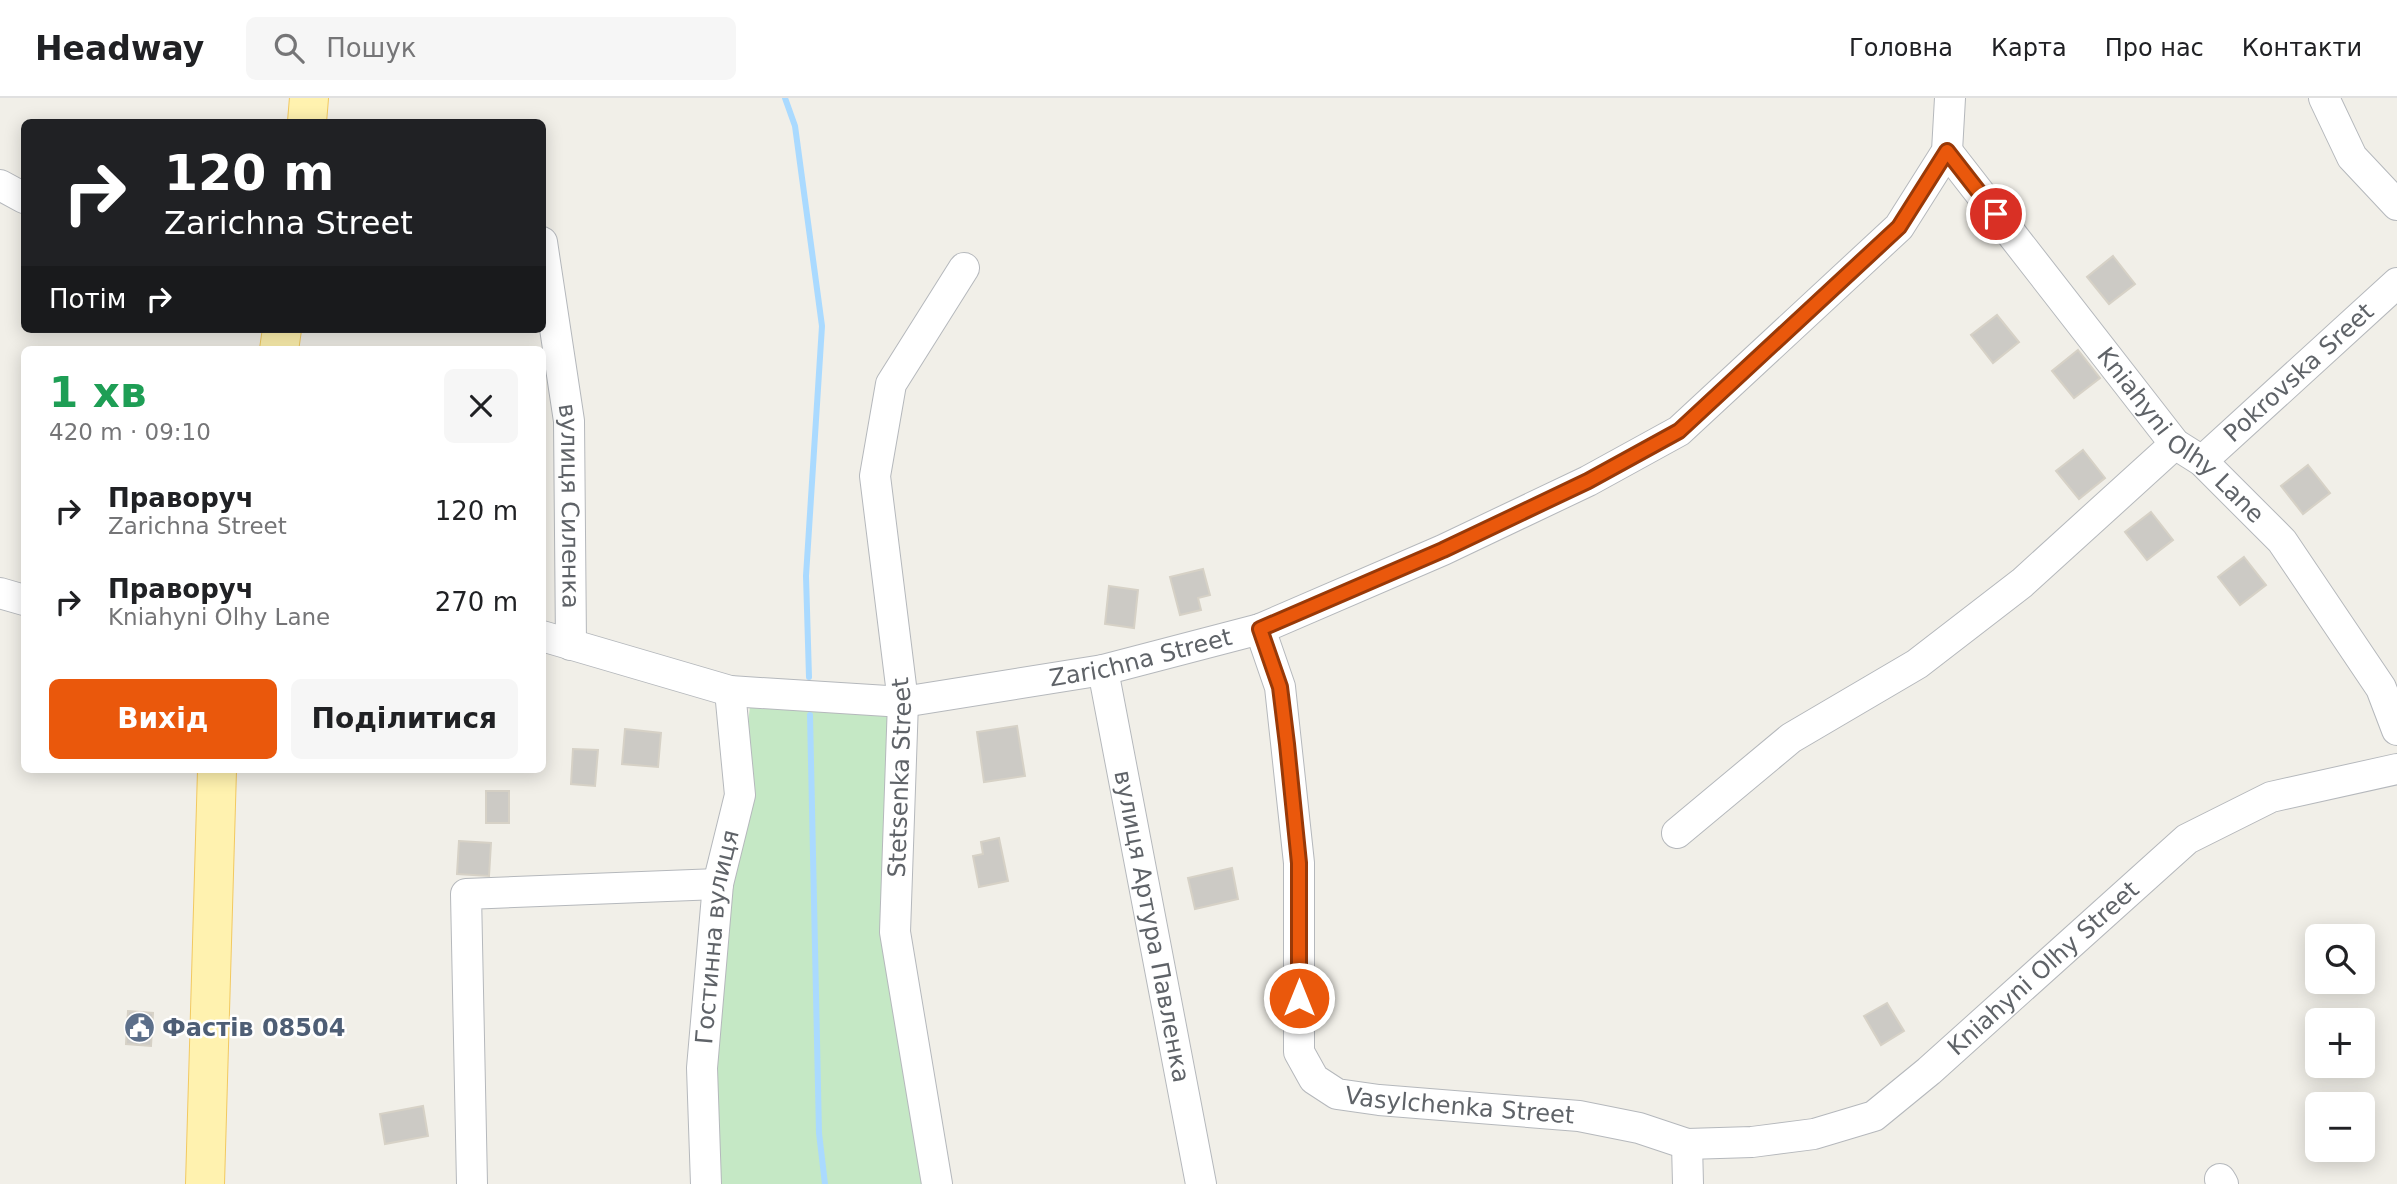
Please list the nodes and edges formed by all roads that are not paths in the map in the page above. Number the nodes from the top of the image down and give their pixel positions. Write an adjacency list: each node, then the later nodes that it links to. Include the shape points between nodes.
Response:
1 (309, 98): 4 (main road)
2 (1950, 98): 5 (street, Zarichna Street)
3 (2324, 98): 8 (street, via 2351,157)
4 (307, 119)
5 (1947, 151): 12 (street, Kniahyni Olhy Lane); 16 (street, Zarichna Street, via 1899,227 1679,431 1588,481 1443,550)
6 (0, 185): 7 (street)
7 (21, 196)
8 (2397, 205)
9 (964, 268): 21 (street, Stetsenka Street, via 891,384 875,475)
10 (546, 269): 18 (street, вулиця Силенка, via 569,421)
11 (2397, 283): 13 (street, Pokrovska Sreet)
12 (2175, 444): 13 (street, Kniahyni Olhy Lane); 25 (street, via 2022,583 1917,664 1791,738)
13 (2202, 461): 22 (street, Kniahyni Olhy Lane, via 2282,541 2381,688)
14 (0, 593): 15 (street)
15 (21, 599)
16 (1260, 629): 19 (street, Zarichna Street); 27 (street, Vasylchenka Street, via 1280,687 1299,863 1299,1052 1314,1079 1337,1094 1579,1116)
17 (546, 637): 18 (street, Zarichna Street)
18 (571, 645): 20 (street, Zarichna Street)
19 (1103, 670): 21 (street, Zarichna Street); 32 (street, вулиця Артура Павленка)
20 (730, 691): 21 (street, Zarichna Street); 26 (street, Гостинна вулиця, via 740,794)
21 (903, 702): 31 (street, Stetsenka Street, via 895,932)
22 (2397, 730)
23 (2397, 769): 27 (street, Kniahyni Olhy Street, via 2271,797 2187,839 1874,1116 1814,1134)
24 (217, 773): 28 (main road)
25 (1677, 833)
26 (718, 884): 29 (street, via 466,894); 30 (street, Гостинна вулиця, via 702,1068)
27 (1687, 1144): 33 (street)
28 (205, 1184)
29 (472, 1184)
30 (706, 1184)
31 (937, 1184)
32 (1201, 1184)
33 (1688, 1184)

